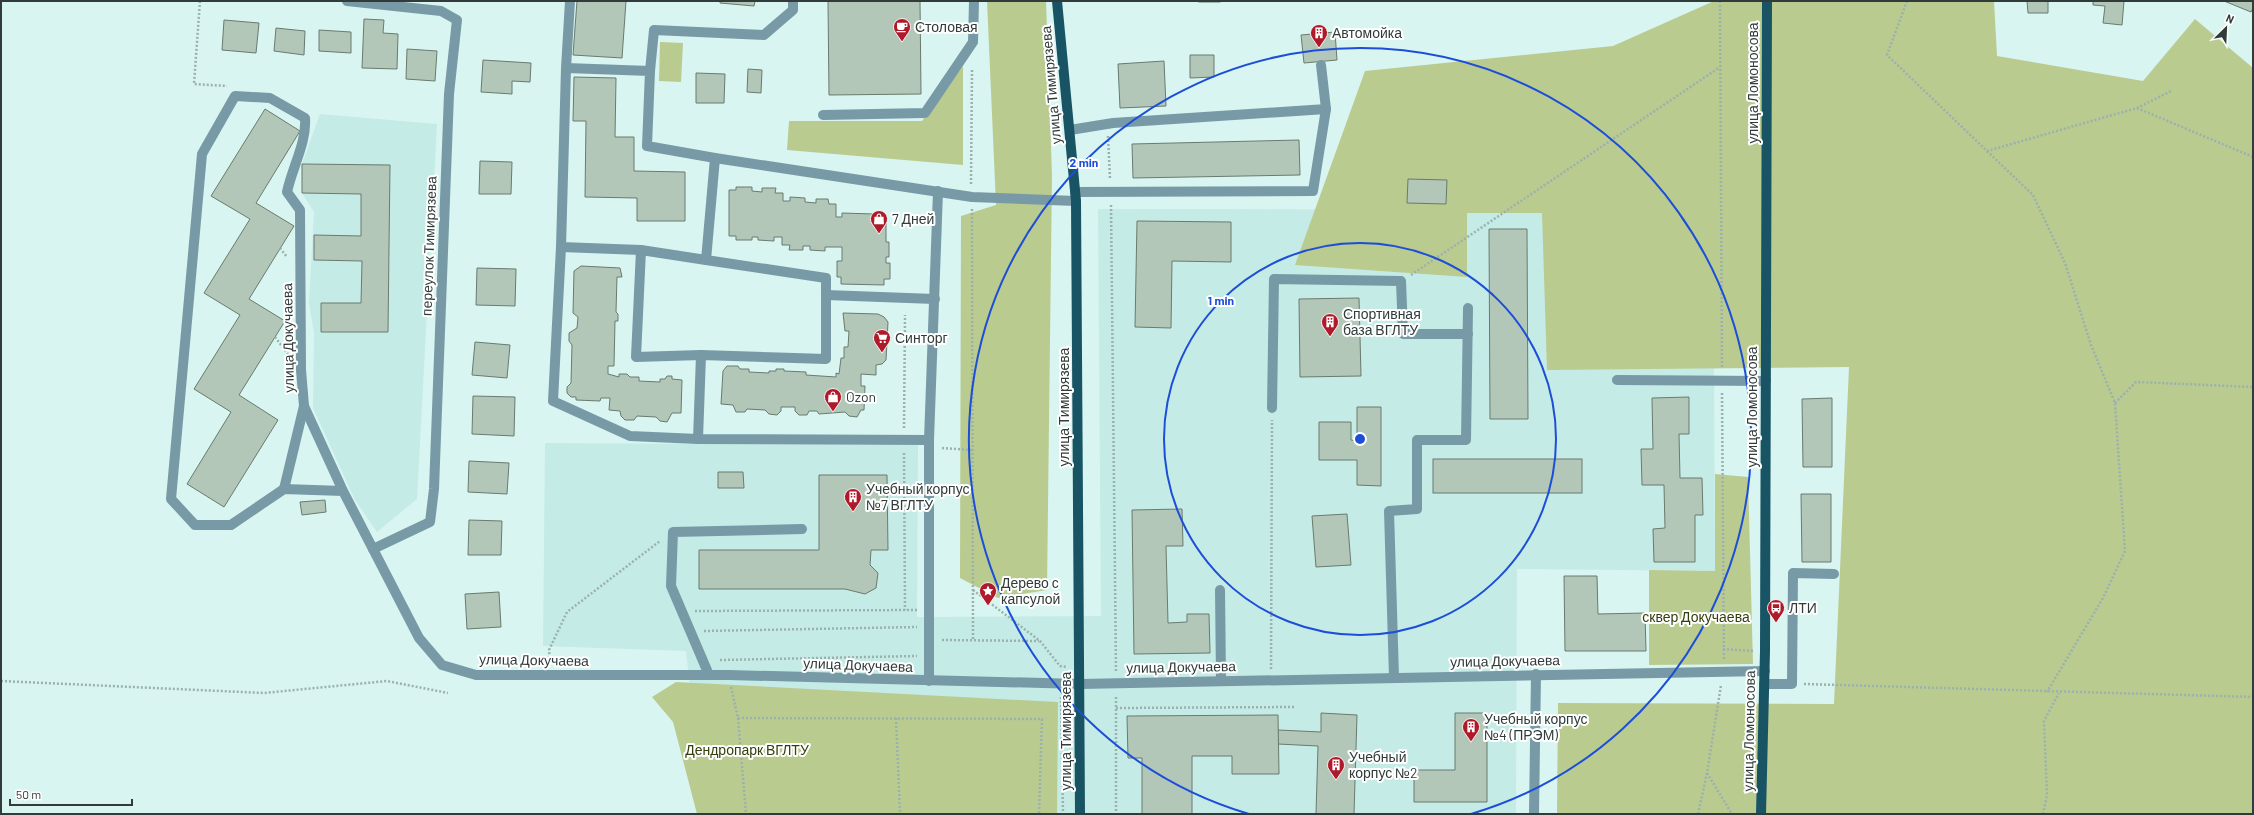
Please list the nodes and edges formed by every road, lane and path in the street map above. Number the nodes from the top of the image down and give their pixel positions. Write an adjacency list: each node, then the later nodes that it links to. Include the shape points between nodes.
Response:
1 (200, 1): 16 (path, via 194,84 234,87)
2 (347, 1): 56 (street, переулок Тимирязева, via 441,11 457,20 449,94 434,489 430,522)
3 (570, 1): 13 (street)
4 (793, 1): 14 (street, via 793,10 764,35 654,30)
5 (974, 1): 19 (street, via 972,42 925,113)
6 (1057, 1): 21 (main road, улица Тимирязева)
7 (1720, 1): 12 (path)
8 (1767, 1): 43 (main road, улица Ломоносова)
9 (1907, 1): 22 (path, via 1887,55)
10 (972, 64): 27 (path)
11 (1321, 66): 18 (street)
12 (1721, 66): 34 (path); 42 (path)
13 (566, 68): 14 (street); 31 (street)
14 (650, 71): 24 (street, via 647,146)
15 (2171, 91): 17 (path)
16 (235, 96): 46 (street, улица Докучаева, via 270,98 305,118 306,131 291,171 287,192 300,210 301,370); 52 (street, via 202,154 171,500 195,525 231,525)
17 (2137, 108): 22 (path); 23 (path)
18 (1326, 109): 20 (street); 26 (street, via 1313,191)
19 (823, 115)
20 (1108, 124): 21 (street); 26 (path)
21 (1070, 130): 28 (main road, улица Тимирязева)
22 (1987, 151): 45 (path, via 2033,195 2065,263 2091,345)
23 (2253, 157)
24 (715, 158): 25 (street); 33 (street)
25 (938, 191): 27 (street); 36 (street)
26 (1110, 192): 28 (street); 30 (path)
27 (972, 197): 28 (street); 51 (path)
28 (1076, 197): 85 (main road, улица Тимирязева)
29 (1104, 203): 30 (path)
30 (1111, 204): 83 (path)
31 (561, 247): 32 (street); 48 (street, via 553,401 630,436)
32 (641, 250): 33 (street); 40 (street, via 636,357)
33 (706, 260): 35 (street, via 826,278)
34 (1401, 281): 39 (street, via 1403,334); 47 (street, via 1274,279)
35 (826, 295): 36 (street); 40 (street, via 826,359)
36 (935, 299): 50 (street)
37 (1468, 308): 39 (street)
38 (905, 315): 49 (path)
39 (1468, 334): 78 (street, via 1466,440 1417,440 1417,509 1389,511)
40 (701, 356): 48 (street)
41 (1617, 380): 42 (street)
42 (1722, 380): 43 (street); 73 (path)
43 (1766, 381): 74 (main road, улица Ломоносова)
44 (2253, 387): 45 (path, via 2136,382)
45 (2115, 403): 88 (path, via 2125,551 2103,598)
46 (304, 406): 52 (street); 53 (street, улица Докучаева)
47 (1272, 408): 79 (path)
48 (698, 439): 49 (street)
49 (904, 440): 50 (street); 60 (path)
50 (929, 444): 51 (path); 61 (street)
51 (973, 450): 58 (path)
52 (284, 489): 53 (street)
53 (343, 490): 56 (street, улица Докучаева)
54 (802, 529): 55 (street)
55 (673, 532): 62 (street, via 670,586); 70 (path, via 566,612 549,650)
56 (373, 549): 76 (street, улица Докучаева, via 419,638 442,665 476,675)
57 (1834, 574): 87 (street, via 1793,573)
58 (973, 590): 66 (path); 66 (path, via 1040,641)
59 (1220, 590): 80 (street)
60 (905, 610): 61 (path); 62 (path)
61 (929, 610): 63 (street)
62 (680, 611): 64 (street)
63 (929, 627): 64 (path); 65 (street)
64 (691, 631): 68 (street)
65 (929, 640): 66 (path); 67 (street)
66 (973, 640)
67 (929, 656): 68 (path); 82 (street)
68 (703, 661): 76 (street)
69 (542, 662): 70 (path)
70 (550, 662): 71 (path)
71 (557, 662)
72 (1060, 666): 84 (path)
73 (1724, 671): 74 (street, улица Докучаева); 75 (street, улица Докучаева); 96 (path)
74 (1765, 671): 86 (main road, улица Ломоносова)
75 (1536, 674): 78 (street, улица Докучаева); 103 (street)
76 (709, 675): 77 (street, улица Докучаева)
77 (729, 675): 82 (street, улица Докучаева); 94 (path)
78 (1394, 677): 79 (street, улица Докучаева)
79 (1271, 679): 80 (street, улица Докучаева)
80 (1221, 680): 83 (street, улица Докучаева)
81 (1, 681): 89 (path, via 264,692 387,681)
82 (929, 681): 84 (street, улица Докучаева)
83 (1116, 683): 85 (street, улица Докучаева); 93 (path)
84 (1061, 684): 85 (street, улица Докучаева); 100 (path)
85 (1080, 684): 101 (main road, улица Тимирязева)
86 (1764, 684): 87 (street); 106 (main road, улица Ломоносова)
87 (1792, 684): 88 (path)
88 (2047, 692): 90 (path)
89 (448, 693)
90 (2059, 693): 91 (path); 107 (path, via 2044,721 2047,795)
91 (2253, 697)
92 (1295, 707): 93 (path)
93 (1116, 708): 102 (path)
94 (738, 718): 95 (path); 97 (path)
95 (896, 718): 98 (path); 99 (path, via 1042,719)
96 (1707, 773): 104 (path); 105 (path)
97 (746, 814)
98 (900, 814)
99 (1039, 814)
100 (1063, 814)
101 (1080, 814)
102 (1116, 814)
103 (1534, 814)
104 (1698, 814)
105 (1732, 814)
106 (1761, 814)
107 (2043, 814)

